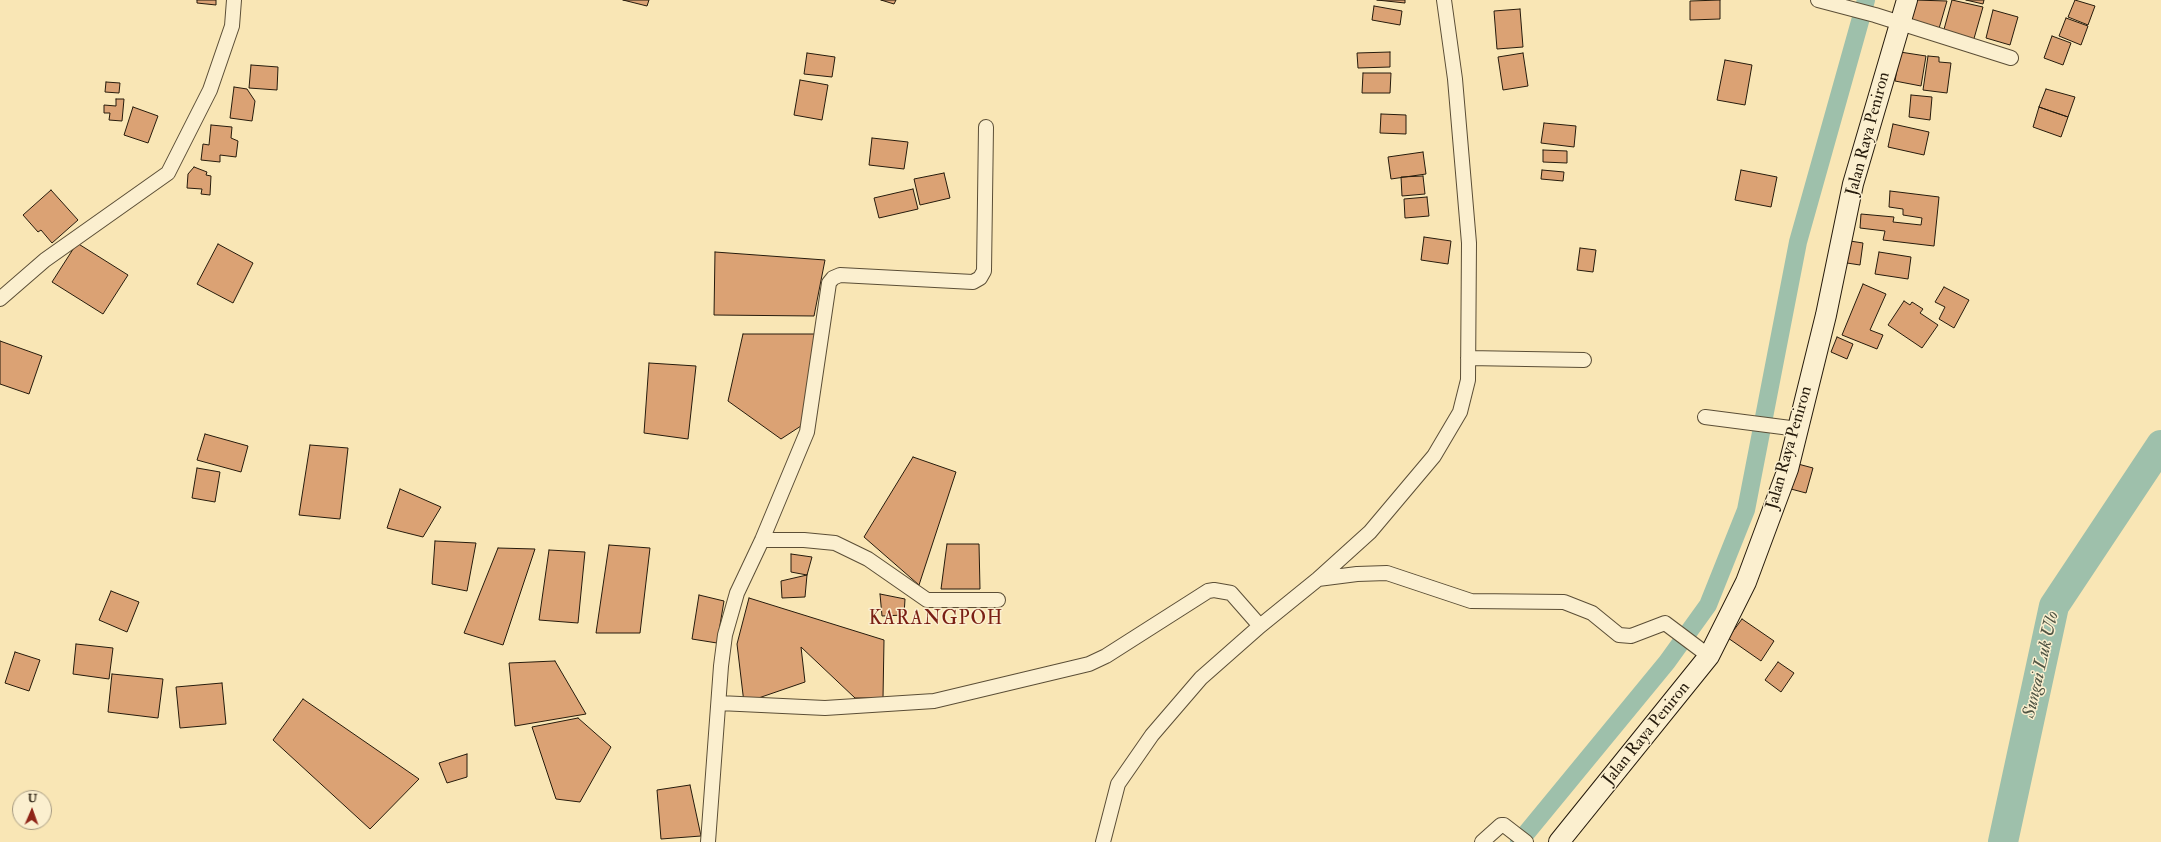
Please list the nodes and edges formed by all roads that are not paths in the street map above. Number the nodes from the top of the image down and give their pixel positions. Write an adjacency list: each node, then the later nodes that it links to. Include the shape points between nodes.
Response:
1 (234, 0): 8 (street, via 232,26 210,90 168,173 45,260)
2 (1444, 0): 9 (street, via 1455,79 1468,235)
3 (1818, 0): 5 (street)
4 (1907, 0): 5 (main road, Jalan Raya Peniron)
5 (1899, 24): 6 (street); 12 (main road, Jalan Raya Peniron, via 1854,184)
6 (2012, 58)
7 (986, 127): 13 (street, via 984,272 973,282 840,275 828,283 807,432)
8 (0, 299)
9 (1468, 358): 10 (street); 14 (street, via 1468,380 1460,412 1434,456 1370,532)
10 (1584, 360)
11 (1705, 418): 12 (street)
12 (1798, 429): 17 (main road, Jalan Raya Peniron, via 1788,469 1746,582)
13 (762, 540): 15 (street, via 835,543 868,559 927,600); 18 (street, via 737,593 725,635)
14 (1318, 579): 16 (street); 17 (street, via 1387,573 1471,602 1564,602 1592,613 1619,635 1631,636 1663,624 1667,625)
15 (998, 600)
16 (1260, 626): 18 (street, via 1231,593 1214,590 1208,591 1106,656 1088,664 934,701 825,708); 20 (street, via 1201,678 1132,761 1118,784)
17 (1710, 656): 23 (main road, Jalan Raya Peniron)
18 (719, 703): 19 (street)
19 (708, 842)
20 (1103, 842)
21 (1482, 842): 22 (street, via 1501,825)
22 (1526, 842)
23 (1559, 842)

